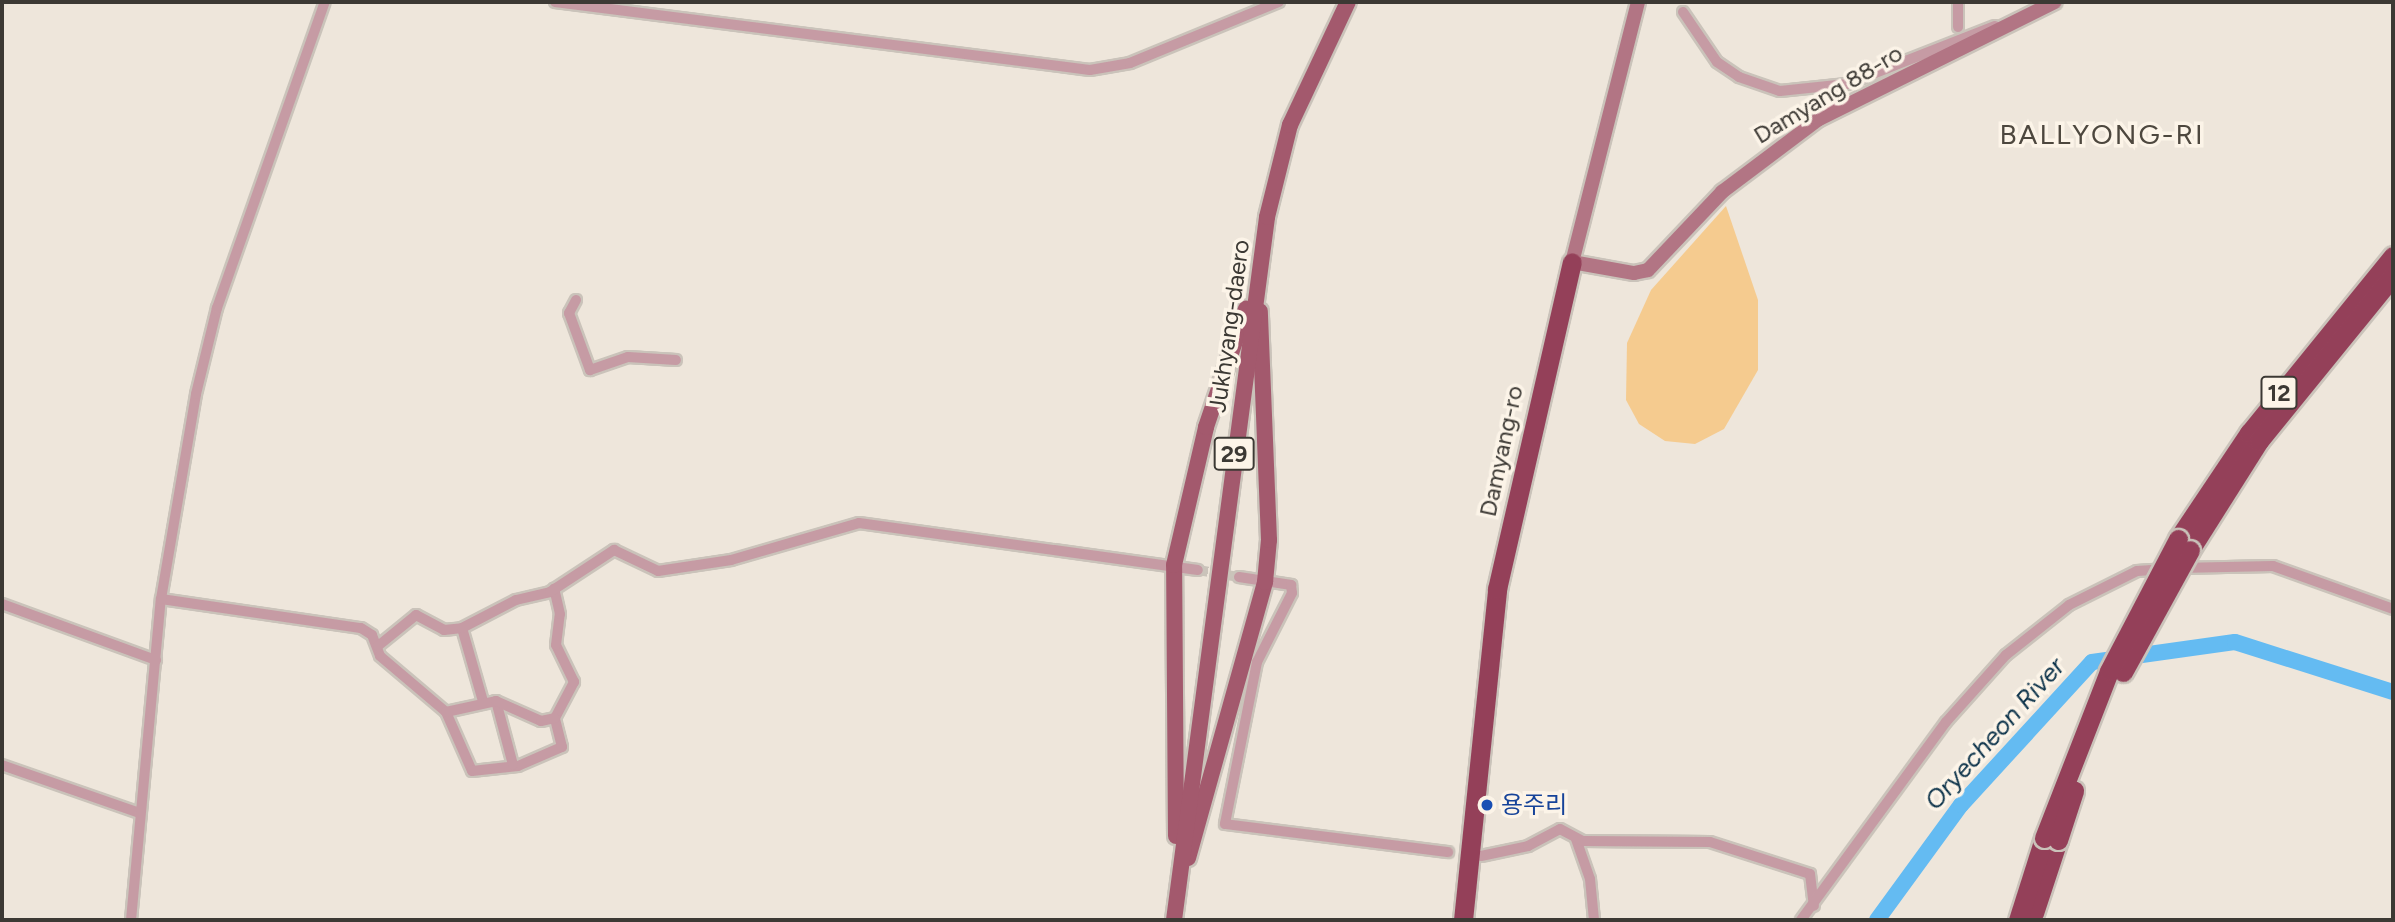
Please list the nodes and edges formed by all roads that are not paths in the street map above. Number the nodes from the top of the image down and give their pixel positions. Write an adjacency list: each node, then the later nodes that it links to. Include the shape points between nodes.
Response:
1 (325, 2): 23 (street, via 217,307)
2 (555, 2): 3 (street, via 1090,70 1130,63)
3 (1279, 2)
4 (1348, 2): 13 (main road, Jukhyang-daero / 29, via 1290,125)
5 (1638, 2): 12 (main road, Damyang-ro)
6 (1958, 2): 10 (street)
7 (2055, 2): 9 (main road, Damyang 88-ro)
8 (1683, 12): 9 (street, via 1717,62 1739,78 1805,92 1847,84)
9 (2030, 12): 12 (main road, Damyang 88-ro, via 1819,119 1722,192 1647,270)
10 (1958, 27)
11 (2393, 256): 17 (highway, 12, via 2249,433)
12 (1572, 262): 44 (highway, Damyang-ro, via 1497,589)
13 (1259, 270): 18 (main road, via 1206,427); 21 (main road, via 1269,540); 40 (main road, Jukhyang-daero / 29)
14 (2393, 276): 17 (highway, 12, via 2259,441)
15 (576, 300): 16 (street, via 569,313 590,370 628,357)
16 (676, 360)
17 (2184, 544): 37 (highway, 12, bridge, via 2120,677)
18 (1174, 565): 19 (street); 22 (street, via 859,523 731,559 658,571 614,550); 40 (main road)
19 (1198, 570)
20 (1239, 577): 21 (street)
21 (1265, 582): 38 (street, via 1291,584 1292,593 1256,662 1225,824); 40 (main road, via 1213,783)
22 (554, 589): 26 (street, via 509,603); 32 (street, via 560,614 556,645 574,682)
23 (161, 599): 27 (street, via 361,628); 28 (street)
24 (2, 604): 28 (street)
25 (2393, 609): 41 (street, via 2256,564 2145,569 2087,595 2036,628 1967,695)
26 (462, 628): 27 (street, via 444,630 416,615); 29 (street)
27 (378, 646): 31 (street, via 380,656)
28 (156, 660): 35 (street)
29 (483, 701): 30 (street); 31 (street)
30 (496, 701): 32 (street, via 541,721); 34 (street)
31 (446, 712): 34 (street, via 472,771)
32 (555, 718): 34 (street, via 562,747)
33 (2, 765): 35 (street)
34 (513, 765)
35 (140, 813): 42 (street)
36 (1576, 838): 39 (street, via 1560,829 1528,846); 41 (street, via 1631,845 1710,842 1810,874); 45 (street, via 1590,879)
37 (2051, 839): 47 (highway, 12); 48 (highway, 12)
38 (1448, 852)
39 (1481, 856)
40 (1176, 894): 43 (main road, Jukhyang-daero / 29)
41 (1813, 907): 46 (street)
42 (131, 920)
43 (1174, 920)
44 (1463, 920)
45 (1594, 920)
46 (1801, 920)
47 (2018, 920)
48 (2032, 920)

